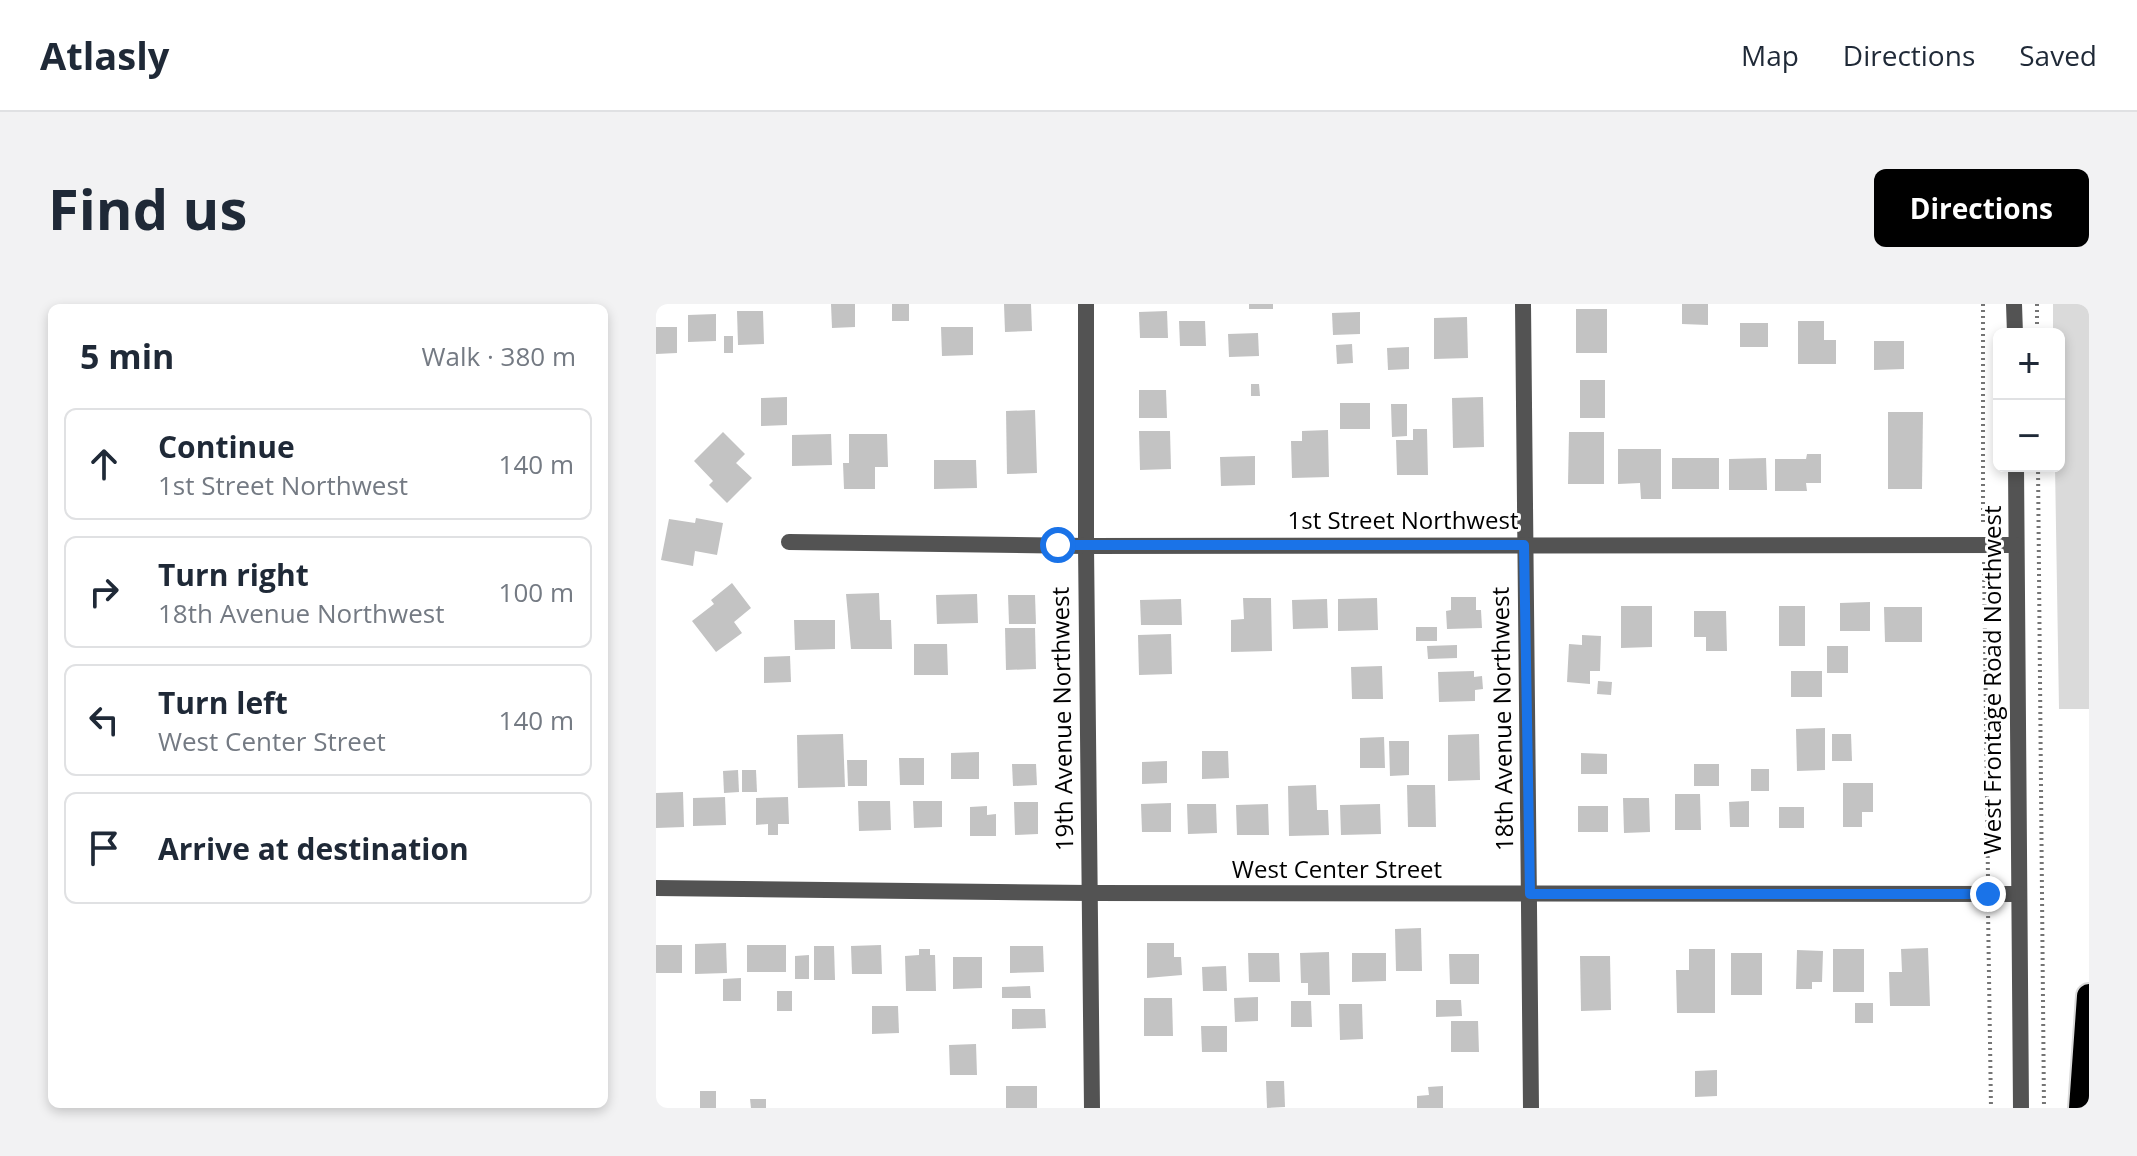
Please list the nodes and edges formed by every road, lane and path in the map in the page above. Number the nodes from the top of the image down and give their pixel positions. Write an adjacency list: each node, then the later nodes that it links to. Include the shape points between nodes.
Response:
1 (1086, 304): 14 (street, 19th Avenue Northwest)
2 (1523, 304): 11 (street, 18th Avenue Northwest)
3 (1983, 304): 12 (path)
4 (2014, 304): 6 (street)
5 (2037, 304): 7 (path)
6 (2015, 328)
7 (2037, 328)
8 (2016, 472): 13 (street, West Frontage Road Northwest)
9 (2038, 472): 25 (path)
10 (789, 542): 14 (street, 1st Street Northwest)
11 (1524, 545): 12 (street, 1st Street Northwest); 14 (street, 1st Street Northwest); 17 (street, 18th Avenue Northwest)
12 (1983, 545): 13 (street, 1st Street Northwest); 18 (path)
13 (2016, 545): 19 (street, West Frontage Road Northwest)
14 (1086, 546): 16 (street, 19th Avenue Northwest)
15 (656, 888): 16 (street, West Center Street)
16 (1089, 893): 17 (street, West Center Street); 21 (street, 19th Avenue Northwest)
17 (1530, 894): 18 (street, West Center Street); 22 (street, 18th Avenue Northwest)
18 (1988, 894): 19 (street, West Center Street); 23 (path)
19 (2018, 894): 24 (street, West Frontage Road Northwest)
20 (2089, 996): 26 (highway)
21 (1092, 1108)
22 (1531, 1108)
23 (1991, 1108)
24 (2021, 1108)
25 (2044, 1108)
26 (2081, 1108)

